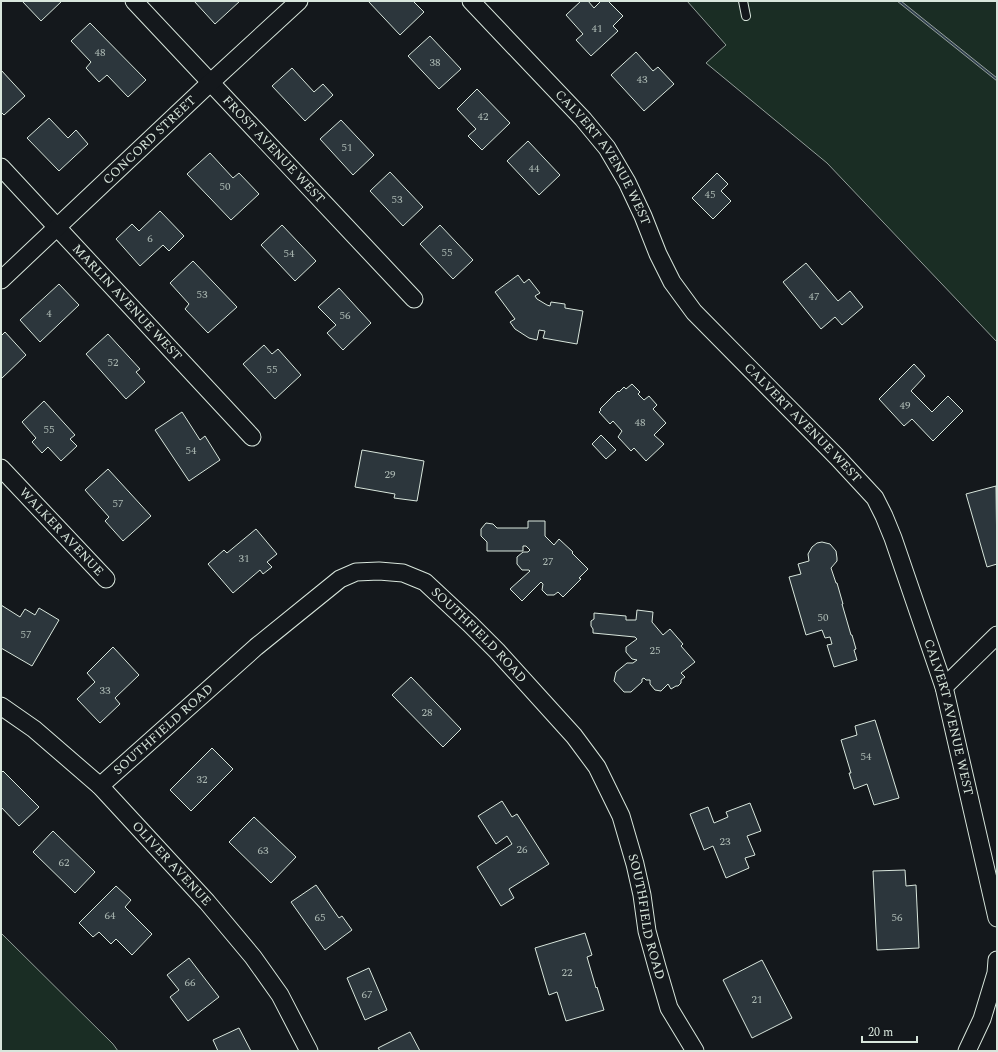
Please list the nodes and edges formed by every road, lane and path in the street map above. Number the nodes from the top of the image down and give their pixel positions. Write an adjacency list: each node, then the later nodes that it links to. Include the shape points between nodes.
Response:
1 (134, 1): 6 (street, FROST AVENUE WEST)
2 (299, 1): 6 (street, CONCORD STREET)
3 (471, 1): 15 (street, CALVERT AVENUE WEST, via 583,119 607,148 627,182 672,282 694,312 875,498 893,538)
4 (743, 1): 5 (lane)
5 (746, 16)
6 (211, 82): 8 (street, CONCORD STREET); 10 (street, FROST AVENUE WEST)
7 (1, 167): 8 (street, MARLIN AVENUE WEST)
8 (58, 227): 9 (street, CONCORD STREET); 11 (street, MARLIN AVENUE WEST)
9 (1, 280)
10 (414, 299)
11 (252, 438)
12 (1, 468): 13 (street, WALKER AVENUE)
13 (106, 579)
14 (997, 635): 15 (street)
15 (944, 687): 18 (street, CALVERT AVENUE WEST)
16 (1, 706): 17 (street, OLIVER AVENUE, via 34,729)
17 (100, 786): 20 (street, OLIVER AVENUE, via 207,902 253,957 280,995); 21 (street, SOUTHFIELD ROAD, via 256,647 340,578 356,572 379,571 403,573 425,582 502,657 574,736 597,768 621,816 635,864 656,967 669,1008)
18 (997, 918)
19 (997, 960): 22 (street, via 996,973 982,1019)
20 (309, 1051)
21 (695, 1051)
22 (967, 1051)

